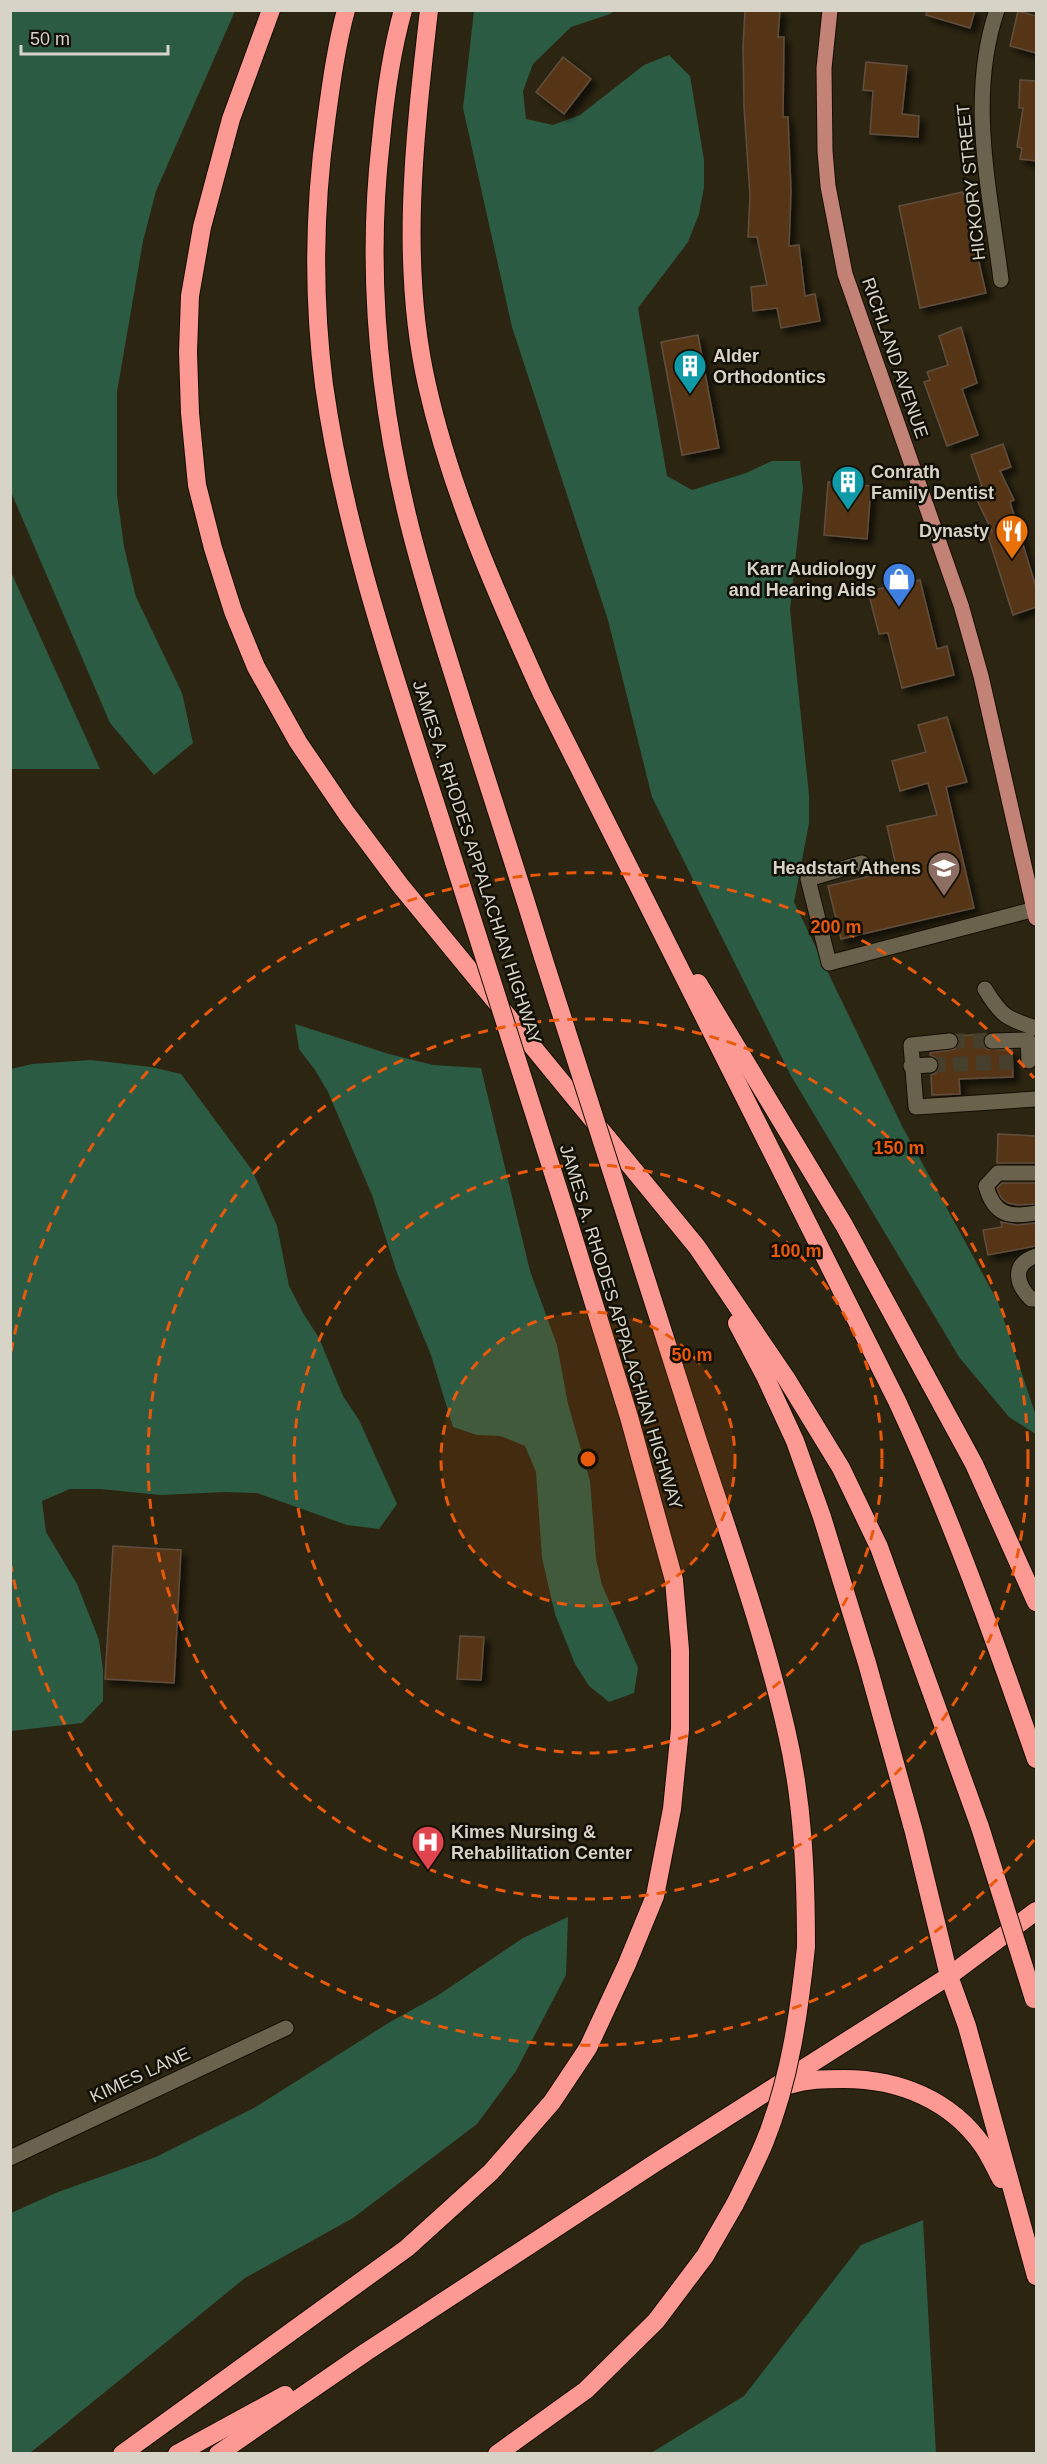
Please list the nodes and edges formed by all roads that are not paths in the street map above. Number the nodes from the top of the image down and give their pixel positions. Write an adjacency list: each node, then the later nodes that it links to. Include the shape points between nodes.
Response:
1 (270, 10): 22 (highway, via 231,119 202,227 190,296 190,414 197,485 233,611 256,667 298,742 347,814 400,885)
2 (346, 10): 36 (highway, JAMES A. RHODES APPALACHIAN HIGHWAY, bridge, via 330,88 317,235 324,384 337,461 373,605 629,1417 674,1580 680,1650 680,1729 672,1809 655,1896 588,2048 552,2102 491,2172 407,2248)
3 (404, 10): 39 (highway, JAMES A. RHODES APPALACHIAN HIGHWAY, bridge, via 386,91 373,234 381,379 406,512 427,590 764,1646 787,1731 803,1835 806,1947 800,2009 780,2098 765,2142 735,2204 705,2256 656,2321 586,2390)
4 (429, 10): 8 (highway, via 414,144 412,230 415,307 426,383 446,458 508,620)
5 (830, 10): 10 (main road, RICHLAND AVENUE, via 824,62 825,151 845,274 961,606)
6 (997, 10): 7 (street, HICKORY STREET, via 984,56 980,97)
7 (1001, 280)
8 (624, 859): 25 (highway, via 844,1225 974,1464); 26 (highway, via 932,1476)
9 (862, 863): 10 (street, via 808,879 830,963)
10 (1036, 914)
11 (985, 989): 12 (street, via 1010,1020)
12 (1036, 1028)
13 (950, 1041): 18 (street, via 911,1045)
14 (992, 1041): 15 (street, via 1028,1040)
15 (1033, 1061): 16 (street)
16 (1013, 1062)
17 (930, 1065): 18 (street)
18 (911, 1066): 19 (street, via 916,1107)
19 (1036, 1099)
20 (1036, 1173): 21 (street, via 998,1173 986,1186 989,1197 1003,1212)
21 (1036, 1212)
22 (697, 1247): 28 (highway, via 770,1387 795,1441 822,1517 914,1832); 29 (highway, bridge, via 786,1378 841,1468 879,1547 980,1827)
23 (1036, 1256): 24 (street, via 1020,1267 1018,1280 1030,1299)
24 (1036, 1299)
25 (1036, 1602)
26 (1036, 1759)
27 (1036, 1911): 28 (highway)
28 (949, 1976): 31 (highway); 33 (highway, via 974,2048)
29 (1035, 2004)
30 (286, 2028): 32 (street, KIMES LANE)
31 (765, 2094): 33 (highway, via 808,2079 883,2081 912,2089 959,2119 977,2139); 35 (highway)
32 (10, 2158)
33 (1016, 2206): 34 (highway)
34 (1036, 2276)
35 (366, 2352): 37 (highway); 38 (highway)
36 (122, 2454)
37 (177, 2454)
38 (218, 2454)
39 (497, 2454)

